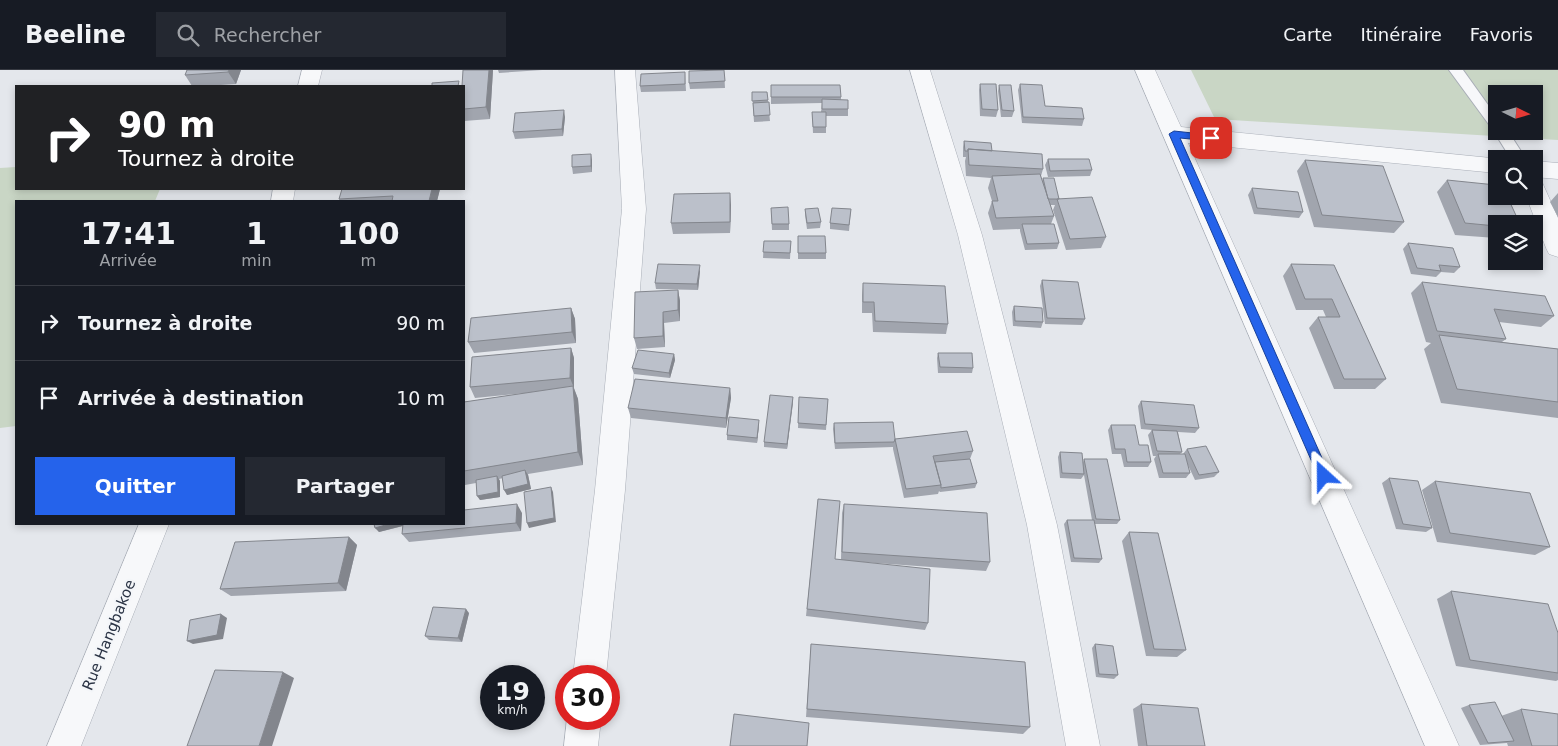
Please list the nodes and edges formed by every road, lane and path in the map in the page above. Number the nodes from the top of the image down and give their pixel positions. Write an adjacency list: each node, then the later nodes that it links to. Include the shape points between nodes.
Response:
1 (312, 70): 6 (street)
2 (625, 70): 15 (street, via 634,209 610,490)
3 (920, 70): 19 (street, via 970,235 1042,525)
4 (1145, 70): 8 (street)
5 (1456, 70): 7 (lane)
6 (308, 85)
7 (1488, 115)
8 (1174, 134): 9 (street); 20 (street)
9 (1488, 164)
10 (1543, 170): 11 (street)
11 (1558, 171)
12 (1541, 205): 13 (street)
13 (1558, 248)
14 (154, 525): 17 (street, Rue Hangbakoe)
15 (590, 665)
16 (583, 730): 18 (street)
17 (64, 746)
18 (581, 746)
19 (1083, 746)
20 (1442, 746)

